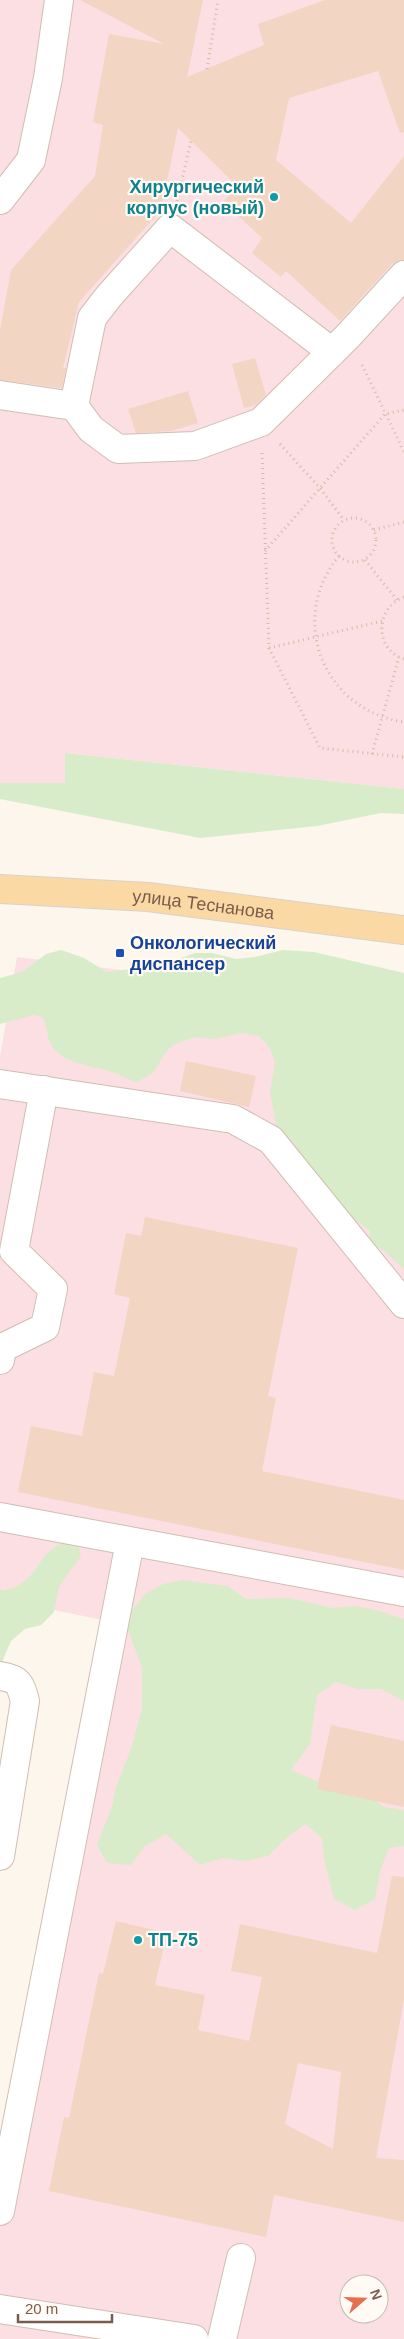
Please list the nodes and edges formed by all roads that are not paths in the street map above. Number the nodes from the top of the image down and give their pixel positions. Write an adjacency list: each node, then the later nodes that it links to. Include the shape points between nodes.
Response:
1 (58, 0): 2 (lane, via 48,78 31,160)
2 (0, 200)
3 (404, 275): 4 (lane)
4 (340, 344): 6 (lane, via 261,422 195,446 118,449 91,429); 6 (lane, via 170,228 92,318)
5 (0, 395): 6 (lane)
6 (74, 406)
7 (0, 888): 8 (main road, улица Теснанова, via 148,896)
8 (404, 930)
9 (0, 1084): 10 (lane)
10 (44, 1090): 11 (lane, via 233,1119 271,1140); 12 (lane, via 14,1251 54,1289 45,1327 2,1348)
11 (404, 1304)
12 (0, 1360)
13 (0, 1517): 14 (lane)
14 (130, 1542): 15 (lane); 18 (lane)
15 (404, 1592)
16 (0, 1676): 17 (lane, via 14,1678 21,1686 25,1701)
17 (0, 1856)
18 (0, 2211)
19 (241, 2258): 22 (lane)
20 (0, 2309): 21 (lane)
21 (194, 2339)
22 (222, 2339)

